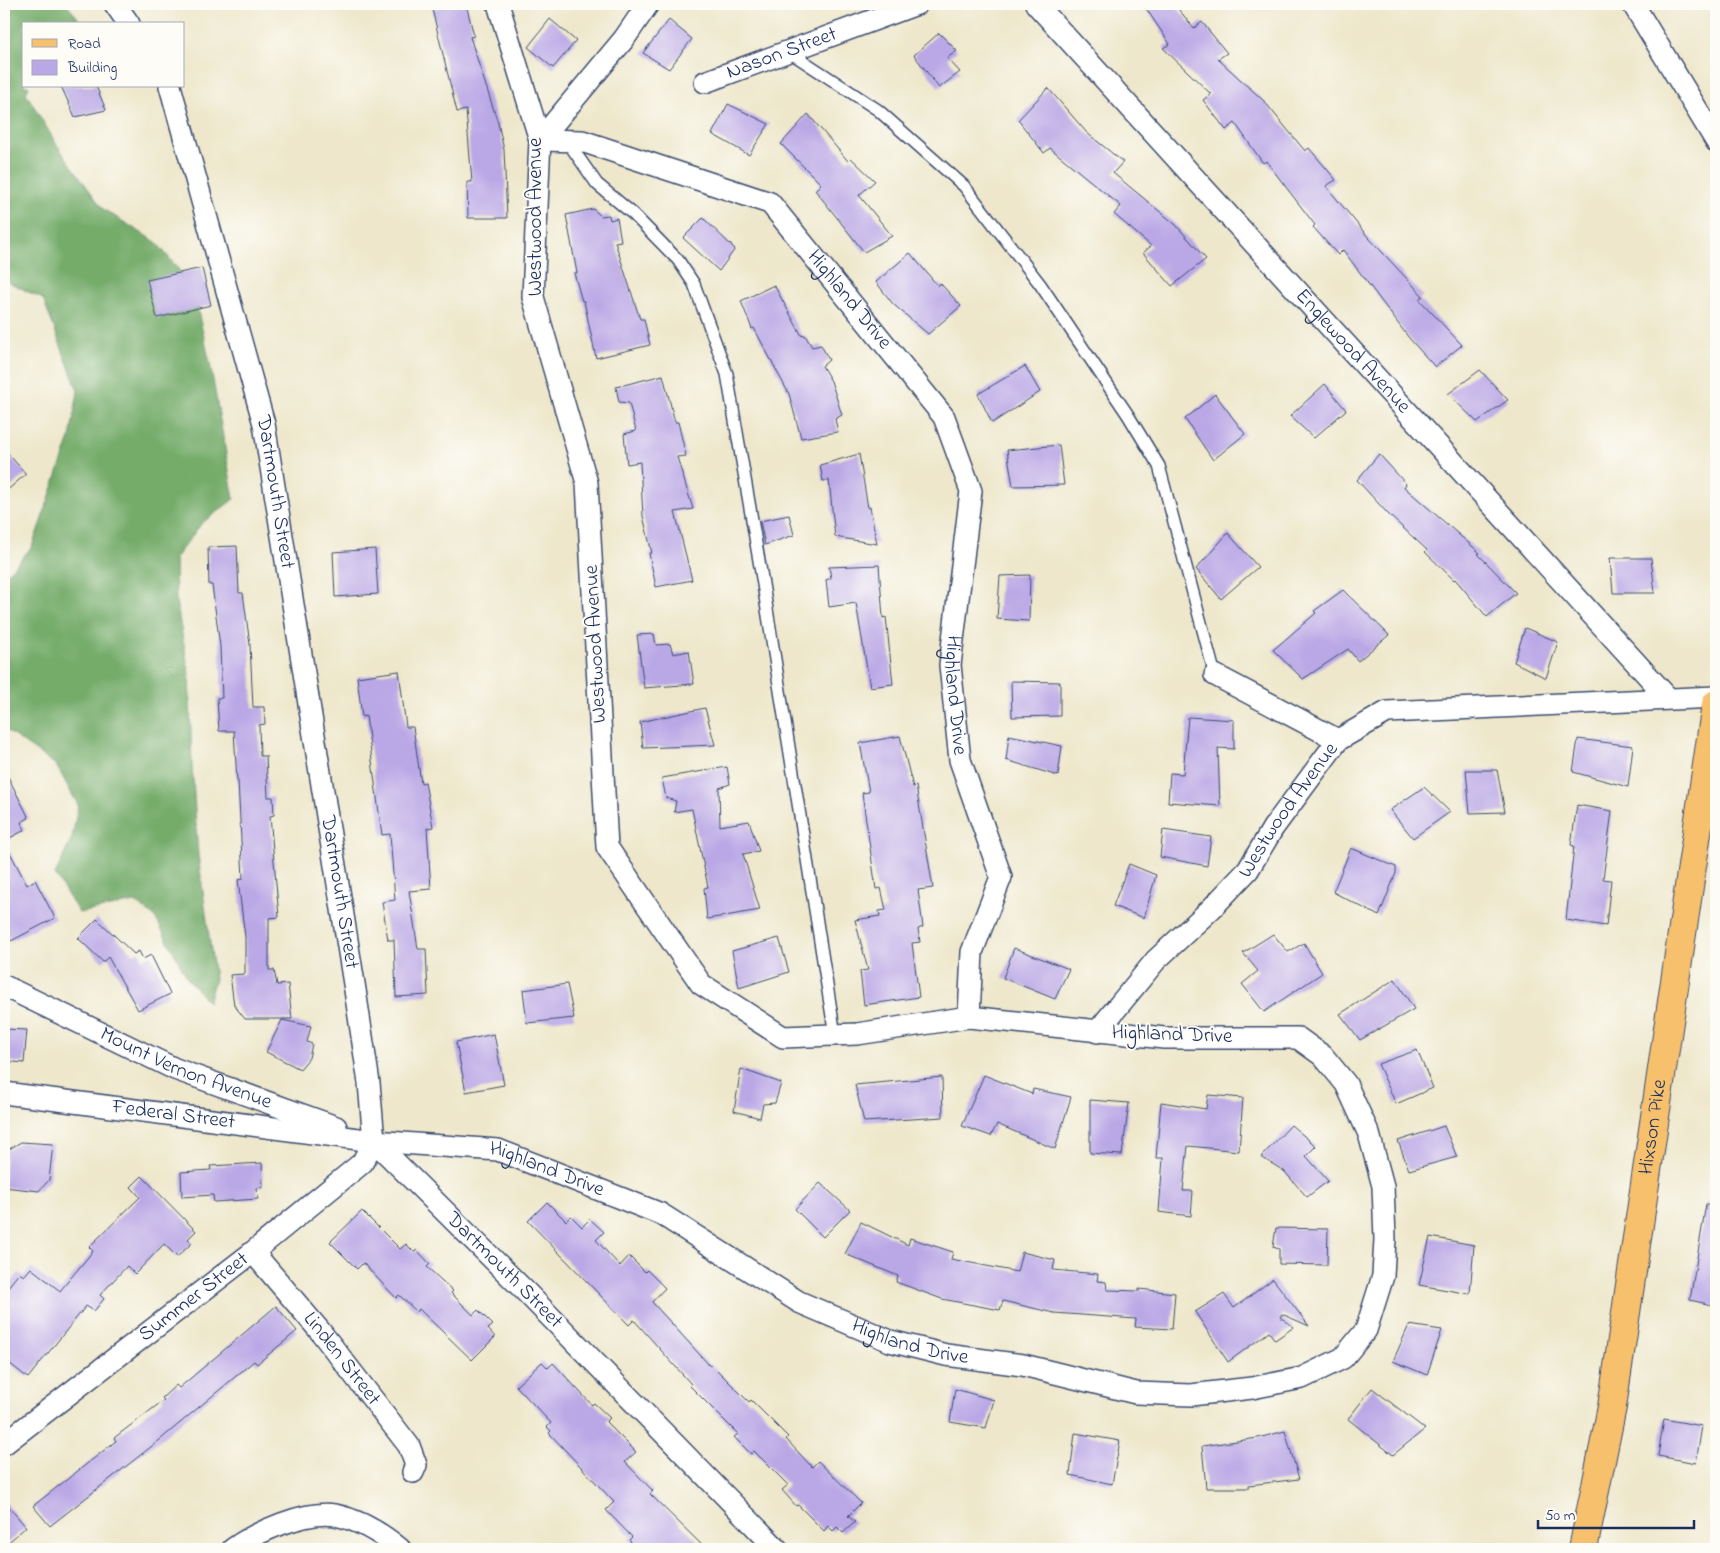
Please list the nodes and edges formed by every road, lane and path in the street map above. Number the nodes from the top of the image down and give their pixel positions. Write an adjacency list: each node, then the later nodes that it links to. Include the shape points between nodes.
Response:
1 (115, 4): 7 (street)
2 (498, 4): 11 (street, Westwood Avenue)
3 (648, 4): 11 (street, via 624,39)
4 (917, 4): 8 (street, Nason Street)
5 (1036, 4): 16 (street, Englewood Avenue)
6 (1633, 4): 13 (street)
7 (128, 22)
8 (788, 51): 9 (street, Nason Street); 14 (lane, via 878,110 964,186 1040,284 1159,466)
9 (705, 82)
10 (171, 88): 24 (street, Dartmouth Street, via 264,424 356,990)
11 (540, 140): 12 (street, Highland Drive); 22 (street, Westwood Avenue, via 533,297 587,483 607,846 701,984 783,1037)
12 (567, 141): 20 (street, Highland Drive, via 582,141 770,203 944,417 971,491 950,665 960,760 1001,877 972,952); 22 (lane, via 598,184 678,260 694,284 727,374)
13 (1716, 141)
14 (1215, 675): 18 (street)
15 (1716, 697): 16 (street, Westwood Avenue)
16 (1668, 698): 18 (street, Westwood Avenue, via 1388,712)
17 (1716, 704): 31 (main road, Hixson Pike, via 1612,1407)
18 (1338, 740): 21 (street, Westwood Avenue, via 1273,828 1248,870 1156,960)
19 (4, 986): 24 (street, Mount Vernon Avenue, via 174,1069)
20 (968, 1017): 21 (street, Highland Drive); 22 (street, Westwood Avenue)
21 (1097, 1032): 24 (street, Highland Drive, via 1164,1038 1298,1038 1323,1056 1346,1084 1369,1134 1384,1186 1385,1239 1383,1276 1366,1330 1343,1358 1302,1378 1191,1395 1136,1392 1023,1365 946,1355 890,1341 799,1302 661,1214 498,1150)
22 (835, 1035)
23 (4, 1093): 24 (street, Federal Street)
24 (374, 1141): 25 (street, Summer Street, via 362,1163); 30 (street, Dartmouth Street)
25 (253, 1252): 26 (street, Summer Street); 27 (street, Linden Street, via 320,1331 409,1446 416,1465)
26 (4, 1444)
27 (413, 1472)
28 (234, 1549): 29 (street, via 267,1530 299,1518 334,1515 368,1527)
29 (400, 1549)
30 (777, 1549)
31 (1583, 1549)

